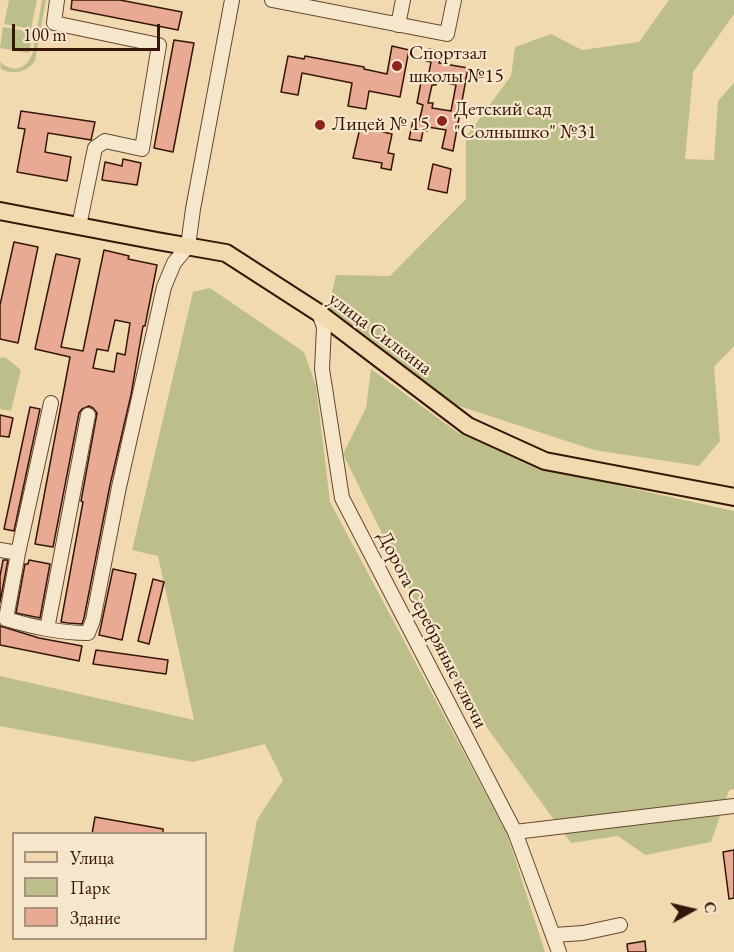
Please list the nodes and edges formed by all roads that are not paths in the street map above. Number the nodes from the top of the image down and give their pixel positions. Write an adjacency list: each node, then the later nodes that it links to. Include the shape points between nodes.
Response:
1 (57, 0): 8 (street, via 54,24 159,45 142,149 105,141 95,148)
2 (232, 0): 9 (street)
3 (272, 0): 6 (street)
4 (404, 0): 6 (street)
5 (454, 0): 6 (street, via 447,34)
6 (398, 25)
7 (0, 211): 8 (main road, улица Силкина)
8 (79, 226): 9 (main road, улица Силкина)
9 (188, 246): 10 (main road, улица Силкина, via 226,253); 16 (street, via 174,263 164,287 93,620 88,633)
10 (319, 313): 13 (main road, улица Силкина, via 468,426 545,461); 18 (street, Дорога Серебряные ключи, via 324,327 322,369 342,498)
11 (51, 403): 15 (street)
12 (88, 415): 16 (street)
13 (734, 497)
14 (0, 550): 15 (street)
15 (18, 554): 16 (street, via 6,619)
16 (47, 629)
17 (734, 806): 18 (street)
18 (514, 832): 20 (street, Дорога Серебряные ключи)
19 (620, 925): 20 (street)
20 (554, 935): 21 (street, Дорога Серебряные ключи)
21 (559, 952)

